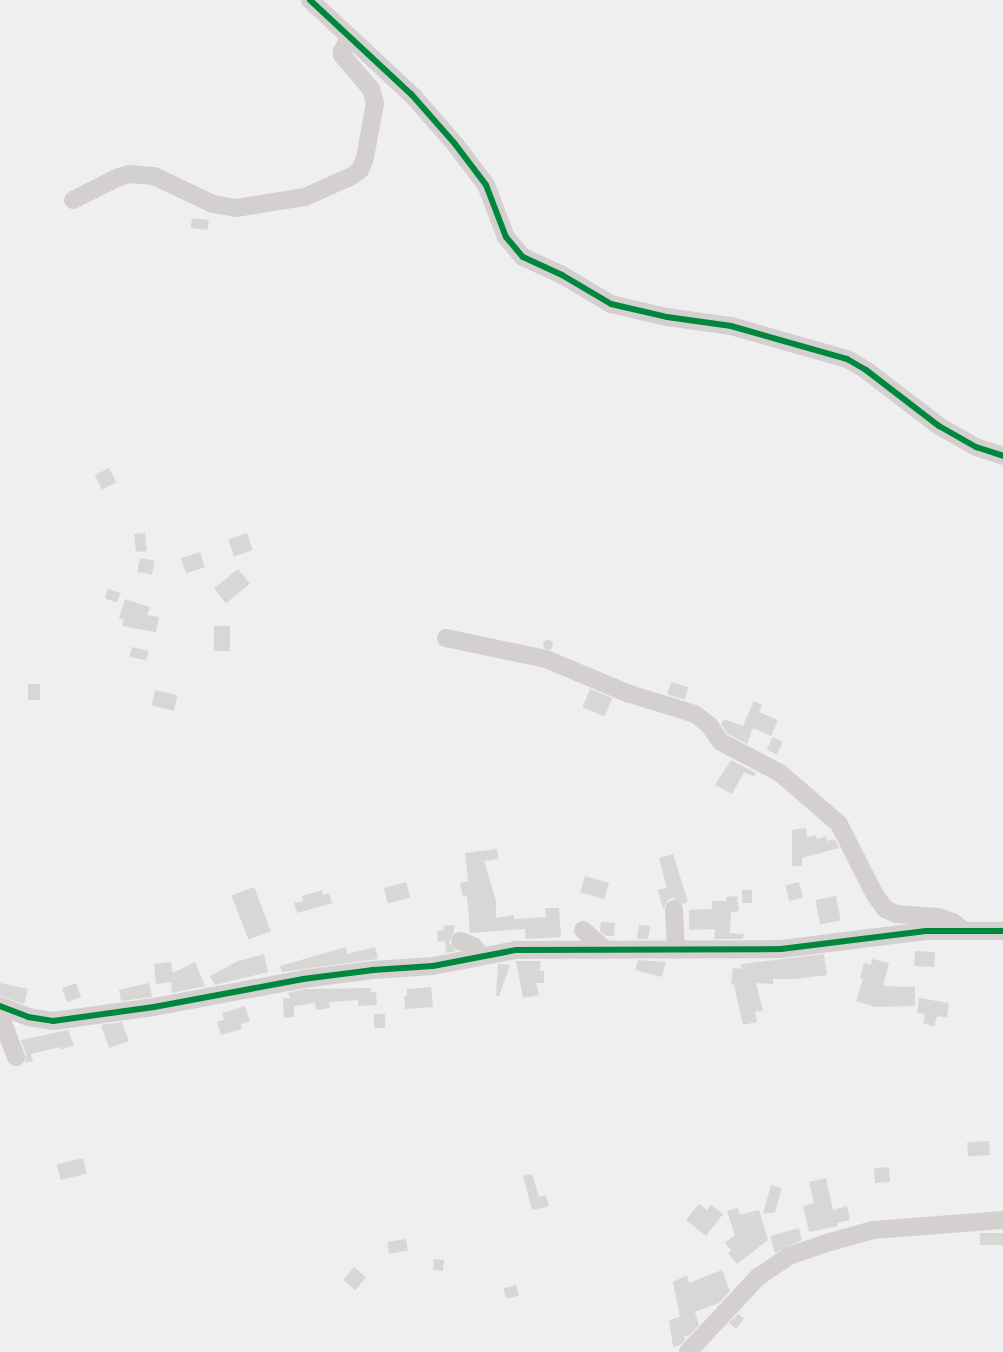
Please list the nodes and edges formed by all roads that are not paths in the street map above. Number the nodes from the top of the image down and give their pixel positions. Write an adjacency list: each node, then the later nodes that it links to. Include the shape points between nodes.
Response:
1 (310, 0): 2 (street)
2 (350, 37): 3 (street, via 342,55 371,89 375,103 365,158 360,170 350,177 305,197 236,208 213,204 154,176 130,174); 4 (street, via 412,95 470,161 486,185 506,237 522,256 611,304 667,317 731,326 848,358 939,426 976,447)
3 (73, 200)
4 (1003, 456)
5 (446, 638): 8 (street, via 546,659 627,693 695,714 721,742 780,773 839,824 875,895 885,908 896,914 953,922)
6 (674, 909): 12 (street)
7 (583, 930): 11 (street)
8 (965, 930): 9 (street); 12 (street, via 926,931 781,949)
9 (1003, 931)
10 (460, 941): 13 (street, via 473,946)
11 (606, 950): 12 (street); 13 (street, via 524,950)
12 (676, 950)
13 (482, 956): 14 (street, via 433,966 303,979 79,1019 53,1021 28,1017)
14 (0, 1006)
15 (0, 1015): 16 (street)
16 (16, 1056)
17 (1003, 1220): 18 (street, via 873,1230 790,1256 758,1277)
18 (688, 1352)

